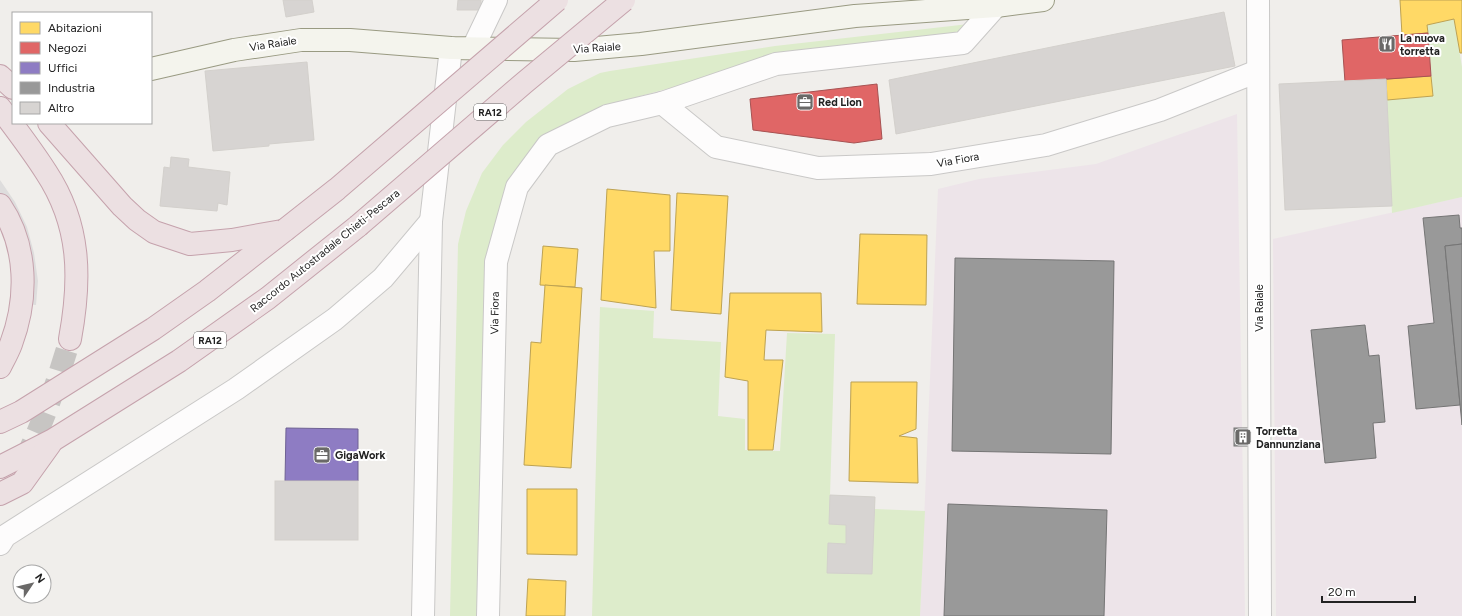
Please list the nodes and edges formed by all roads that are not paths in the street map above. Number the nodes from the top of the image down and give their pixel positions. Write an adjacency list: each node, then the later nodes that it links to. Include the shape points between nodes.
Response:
1 (496, 0): 8 (street)
2 (557, 0): 20 (highway, bridge, via 337,189)
3 (624, 0): 24 (highway, Raccordo Autostradale Chieti-Pescara / RA12, bridge, via 358,226 268,298 179,361)
4 (1043, 0): 6 (street, Via Raiale)
5 (1258, 0): 10 (street, Via Raiale)
6 (996, 6): 8 (street, Via Raiale, via 855,16 641,44 574,50); 13 (street, Via Fiora, via 963,43 776,64)
7 (451, 48): 8 (street, Via Raiale); 9 (street, Via Raiale, via 350,40 301,40 234,50); 19 (street)
8 (473, 48)
9 (152, 69)
10 (1258, 71): 13 (street, Via Fiora, via 1160,110 1046,145 931,164 818,168 716,147); 30 (street, Via Raiale)
11 (0, 76): 12 (highway)
12 (12, 87)
13 (662, 103): 29 (street, Via Fiora, via 607,116 548,146 517,188 496,262)
14 (0, 108): 15 (highway)
15 (12, 124)
16 (12, 124): 21 (highway, via 47,173 62,201 72,231 77,266 76,307)
17 (50, 124): 20 (highway, via 122,206 154,232 190,244 232,240)
18 (0, 205): 22 (highway, via 14,232 21,256 23,281 22,304 11,344)
19 (431, 221): 27 (street, via 383,278 335,319 236,389 5,536); 28 (street)
20 (285, 230): 23 (highway, via 153,329 21,412)
21 (70, 339)
22 (0, 367)
23 (0, 422)
24 (53, 440): 25 (highway, Raccordo Autostradale Chieti-Pescara / RA12); 26 (highway, via 22,483)
25 (0, 467)
26 (0, 494)
27 (0, 544)
28 (423, 616)
29 (488, 616)
30 (1260, 616)

